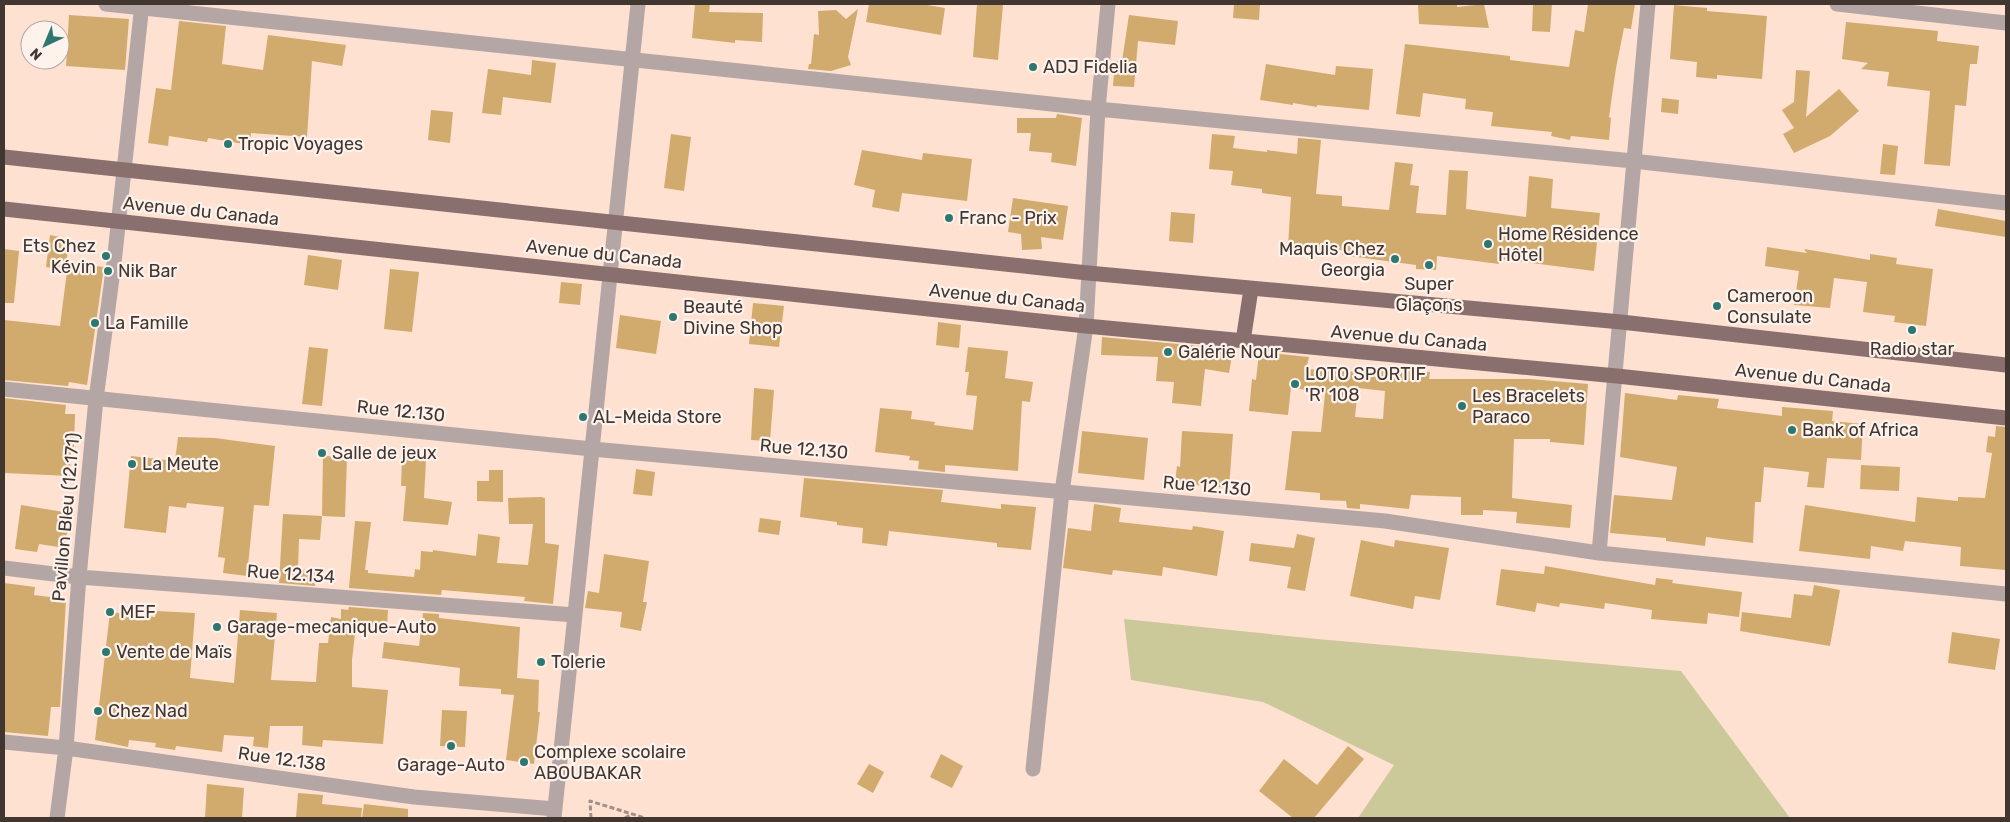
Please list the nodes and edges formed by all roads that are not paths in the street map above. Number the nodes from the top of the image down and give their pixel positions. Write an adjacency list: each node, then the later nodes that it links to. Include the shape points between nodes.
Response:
1 (106, 4): 6 (street)
2 (638, 4): 8 (street)
3 (1108, 4): 9 (street)
4 (1648, 4): 11 (street)
5 (1837, 4): 7 (street)
6 (141, 6): 8 (street); 12 (street, Pavillon Bleu (12.171))
7 (2006, 23)
8 (632, 58): 9 (street); 16 (street)
9 (1098, 109): 11 (street); 18 (street)
10 (4, 157): 12 (main road, Avenue du Canada)
11 (1633, 161): 13 (street); 20 (street)
12 (123, 170): 15 (street, Pavillon Bleu (12.171)); 16 (main road, Avenue du Canada)
13 (2006, 203)
14 (4, 209): 15 (main road, Avenue du Canada)
15 (117, 220): 17 (main road, Avenue du Canada); 26 (street, Pavillon Bleu (12.171))
16 (615, 222): 17 (street); 18 (main road, Avenue du Canada)
17 (610, 273): 21 (main road, Avenue du Canada); 28 (street)
18 (1088, 273): 19 (main road, Avenue du Canada); 21 (street)
19 (1250, 289): 20 (main road, Avenue du Canada); 22 (main road)
20 (1621, 322): 23 (main road, Avenue du Canada); 24 (street)
21 (1086, 326): 22 (main road, Avenue du Canada); 29 (street)
22 (1244, 341): 24 (main road, Avenue du Canada)
23 (2006, 365)
24 (1616, 376): 27 (main road, Avenue du Canada); 30 (street)
25 (4, 389): 26 (street, Rue 12.130)
26 (96, 399): 28 (street, Rue 12.130); 32 (street, Pavillon Bleu (12.171))
27 (2006, 418)
28 (592, 449): 29 (street, Rue 12.130); 34 (street)
29 (1062, 492): 30 (street, Rue 12.130, via 1385,521); 37 (street)
30 (1600, 553): 33 (street, Rue 12.130)
31 (4, 568): 32 (street, Rue 12.134)
32 (79, 577): 34 (street, Rue 12.134); 36 (street, Pavillon Bleu (12.171))
33 (2006, 594)
34 (575, 614): 38 (street)
35 (4, 742): 36 (street, Rue 12.138)
36 (66, 748): 38 (street, Rue 12.138); 39 (street, Pavillon Bleu (12.171))
37 (1033, 769)
38 (555, 814)
39 (57, 818)

